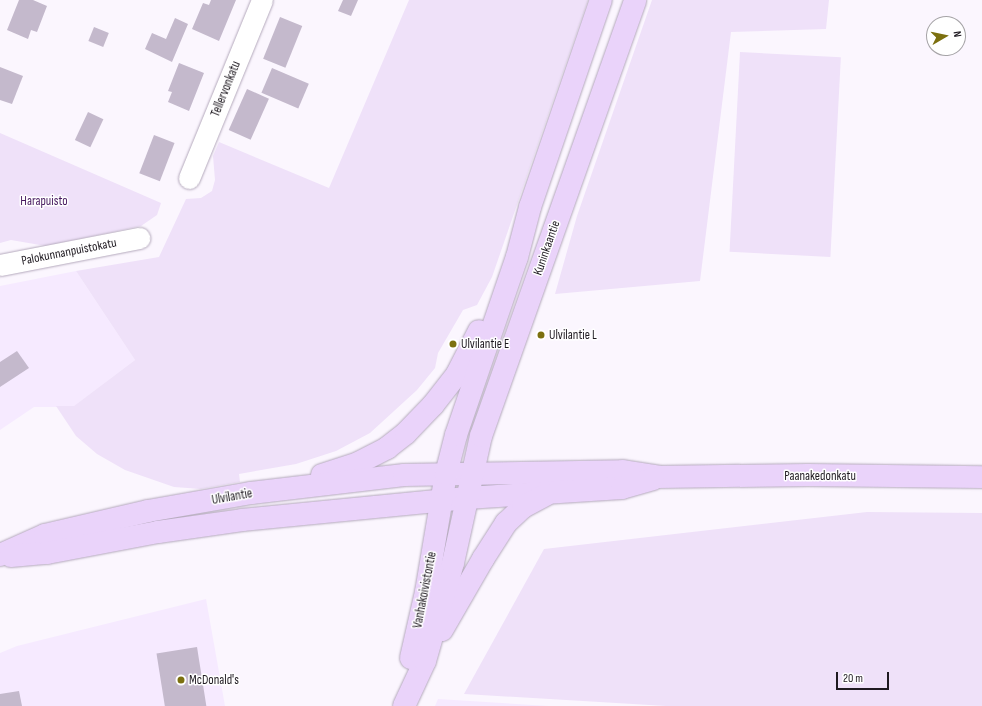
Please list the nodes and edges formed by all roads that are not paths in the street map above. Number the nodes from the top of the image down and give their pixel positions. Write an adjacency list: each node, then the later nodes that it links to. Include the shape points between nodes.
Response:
1 (262, 0): 4 (street, Tellervonkatu)
2 (601, 0): 5 (main road, Kuninkaantie)
3 (635, 0): 9 (main road, Kuninkaantie, via 481,436)
4 (189, 178)
5 (530, 207): 8 (main road, Kuninkaantie, via 518,257 456,435); 12 (main road, via 512,242 489,309 458,374 406,433 387,448 358,463 330,473)
6 (139, 238): 7 (street, Palokunnanpuistokatu)
7 (0, 265)
8 (446, 474): 9 (main road, Ulvilantie); 12 (main road, Ulvilantie, via 404,475); 15 (main road, Vanhakoivistontie)
9 (472, 474): 10 (main road, Paanakedonkatu, via 623,471); 14 (main road, Kuninkaantie)
10 (659, 477): 11 (main road, Paanakedonkatu); 13 (main road, Paanakedonkatu, via 622,488)
11 (982, 477)
12 (251, 493): 16 (main road, Ulvilantie, via 148,511 45,535)
13 (549, 493): 14 (main road, Paanakedonkatu); 17 (main road, via 523,507 506,523)
14 (467, 498): 15 (main road, Ulvilantie); 17 (main road, Vanhakoivistontie, via 453,563)
15 (441, 500): 16 (main road, Ulvilantie, via 242,520 158,532 47,553); 18 (main road, Vanhakoivistontie, via 426,592)
16 (0, 556)
17 (425, 661): 19 (main road, Vanhakoivistontie)
18 (400, 706)
19 (404, 706)

